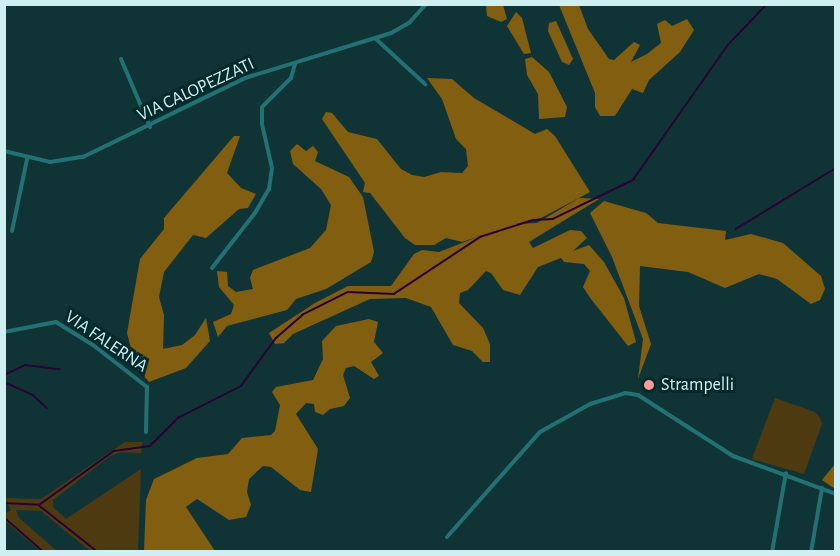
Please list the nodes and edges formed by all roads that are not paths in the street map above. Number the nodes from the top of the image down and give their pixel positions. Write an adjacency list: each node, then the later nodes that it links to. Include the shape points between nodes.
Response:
1 (426, 4): 2 (street, VIA CALOPEZZATI, via 407,24)
2 (376, 39): 4 (street, VIA CALOPEZZATI); 5 (street)
3 (122, 59): 6 (street)
4 (295, 64): 6 (street, VIA CALOPEZZATI, via 236,82); 10 (street, via 291,78 262,107 272,168 269,189)
5 (425, 84)
6 (150, 127): 8 (street, VIA CALOPEZZATI, via 74,160)
7 (4, 151): 8 (street, VIA CALOPEZZATI)
8 (27, 159): 9 (street)
9 (12, 231)
10 (212, 268)
11 (4, 332): 12 (street, VIA FALERNA, via 56,322 93,345 147,387)
12 (146, 432)
13 (786, 472): 14 (street); 16 (street, via 731,456 635,394 615,395 541,431); 17 (street)
14 (822, 488): 15 (street); 18 (street)
15 (836, 494)
16 (447, 537)
17 (772, 552)
18 (811, 552)

